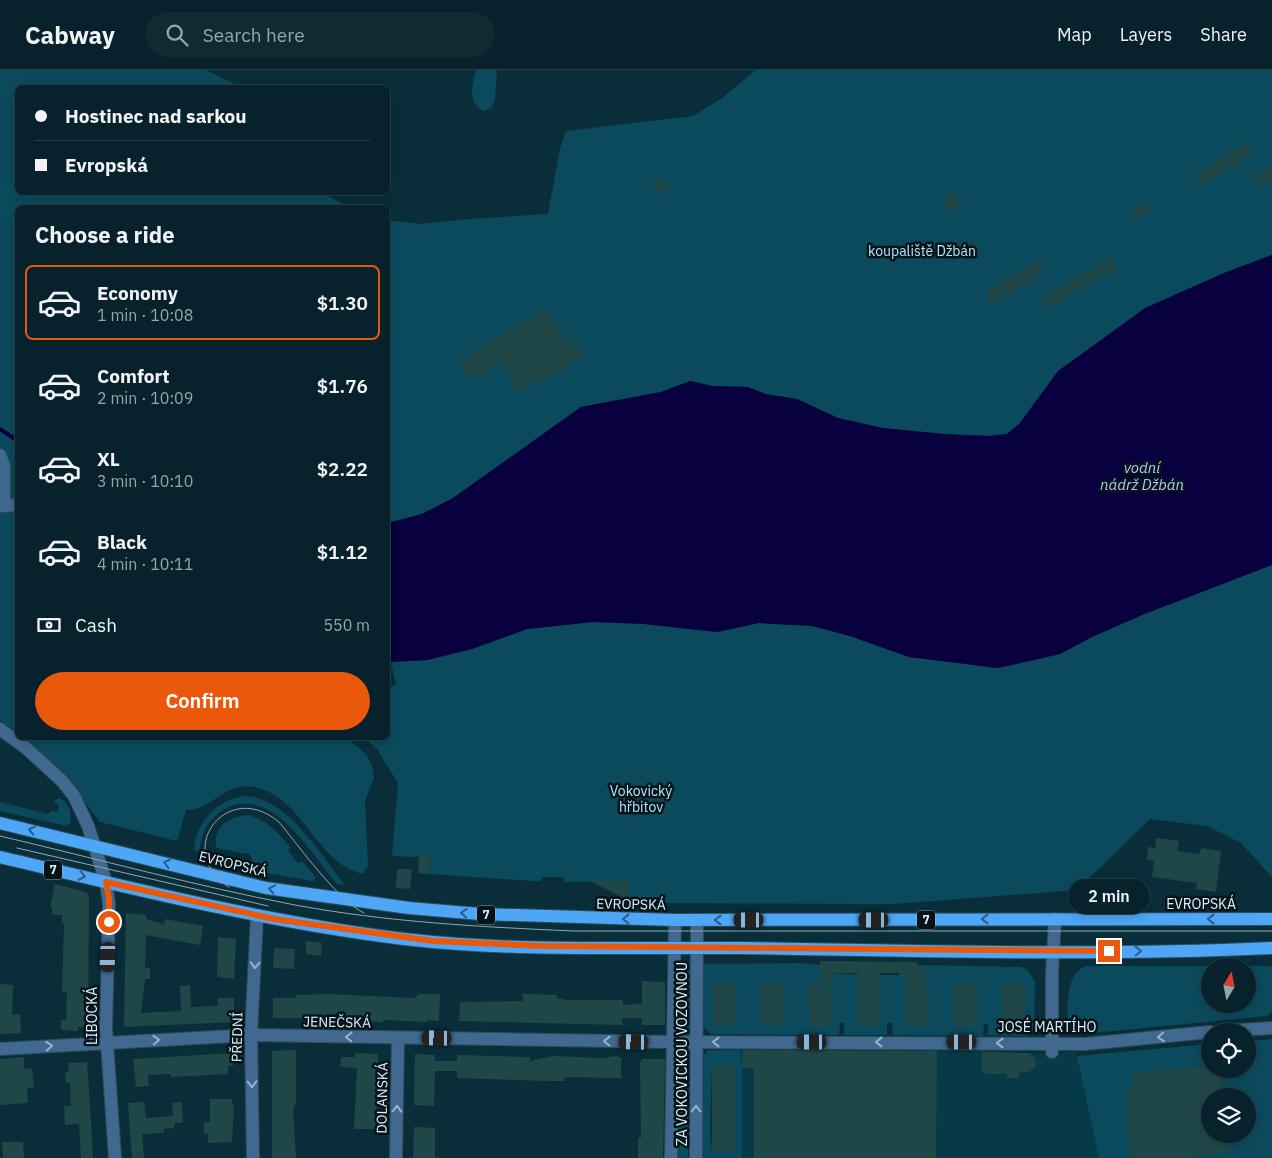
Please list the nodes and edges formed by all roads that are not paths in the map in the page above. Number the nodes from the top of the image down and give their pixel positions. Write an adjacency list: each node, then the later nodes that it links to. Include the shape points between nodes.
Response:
1 (0, 455): 2 (street, via 4,465)
2 (2, 505): 3 (street)
3 (15, 505)
4 (0, 729): 5 (street, LIBOCKÁ)
5 (15, 740)
6 (15, 740): 8 (street, LIBOCKÁ, via 66,786 78,805)
7 (0, 823): 8 (main road, EVROPSKÁ / 7, one-way to 7)
8 (94, 846): 10 (street, LIBOCKÁ); 14 (main road, EVROPSKÁ / 7, one-way to 8, via 480,914 345,900 266,888)
9 (0, 857): 10 (main road, 7, one-way to 10)
10 (106, 882): 11 (main road, 7); 25 (street, LIBOCKÁ, via 109,904)
11 (257, 916): 16 (main road, 7, via 433,941); 23 (street, PŘEDNÍ, one-way to 23)
12 (1055, 919): 13 (main road, EVROPSKÁ / 7, one-way to 12); 15 (main road, EVROPSKÁ / 7, one-way to 15); 19 (street)
13 (1272, 919)
14 (675, 920): 15 (main road, EVROPSKÁ / 7); 16 (street, ZA VOKOVICKOU VOZOVNOU)
15 (697, 920): 17 (street, ZA VOKOVICKOU VOZOVNOU)
16 (675, 947): 17 (main road, 7); 26 (street, ZA VOKOVICKOU VOZOVNOU)
17 (697, 948): 19 (main road, 7); 27 (street, ZA VOKOVICKOU VOZOVNOU)
18 (1272, 948): 19 (main road, 7, one-way to 18)
19 (1054, 951): 28 (street)
20 (1272, 1028): 21 (street)
21 (1256, 1029)
22 (1201, 1033): 28 (street, JOSÉ MARTÍHO, one-way to 28)
23 (251, 1035): 24 (street, JENEČSKÁ, one-way to 23); 25 (street, JENEČSKÁ, one-way to 23); 31 (street, PŘEDNÍ, one-way to 31)
24 (398, 1038): 26 (street, JENEČSKÁ, one-way to 24); 32 (street, DOLANSKÁ, one-way to 24)
25 (107, 1042): 29 (street, JENEČSKÁ, one-way to 25); 30 (street, LIBOCKÁ)
26 (673, 1042): 27 (street, JOSÉ MARTÍHO); 33 (street, ZA VOKOVICKOU VOZOVNOU)
27 (697, 1042): 28 (street, JOSÉ MARTÍHO, one-way to 27); 34 (street, ZA VOKOVICKOU VOZOVNOU, one-way to 27)
28 (1052, 1048)
29 (0, 1049)
30 (115, 1158)
31 (253, 1158)
32 (396, 1158)
33 (671, 1158)
34 (696, 1158)

